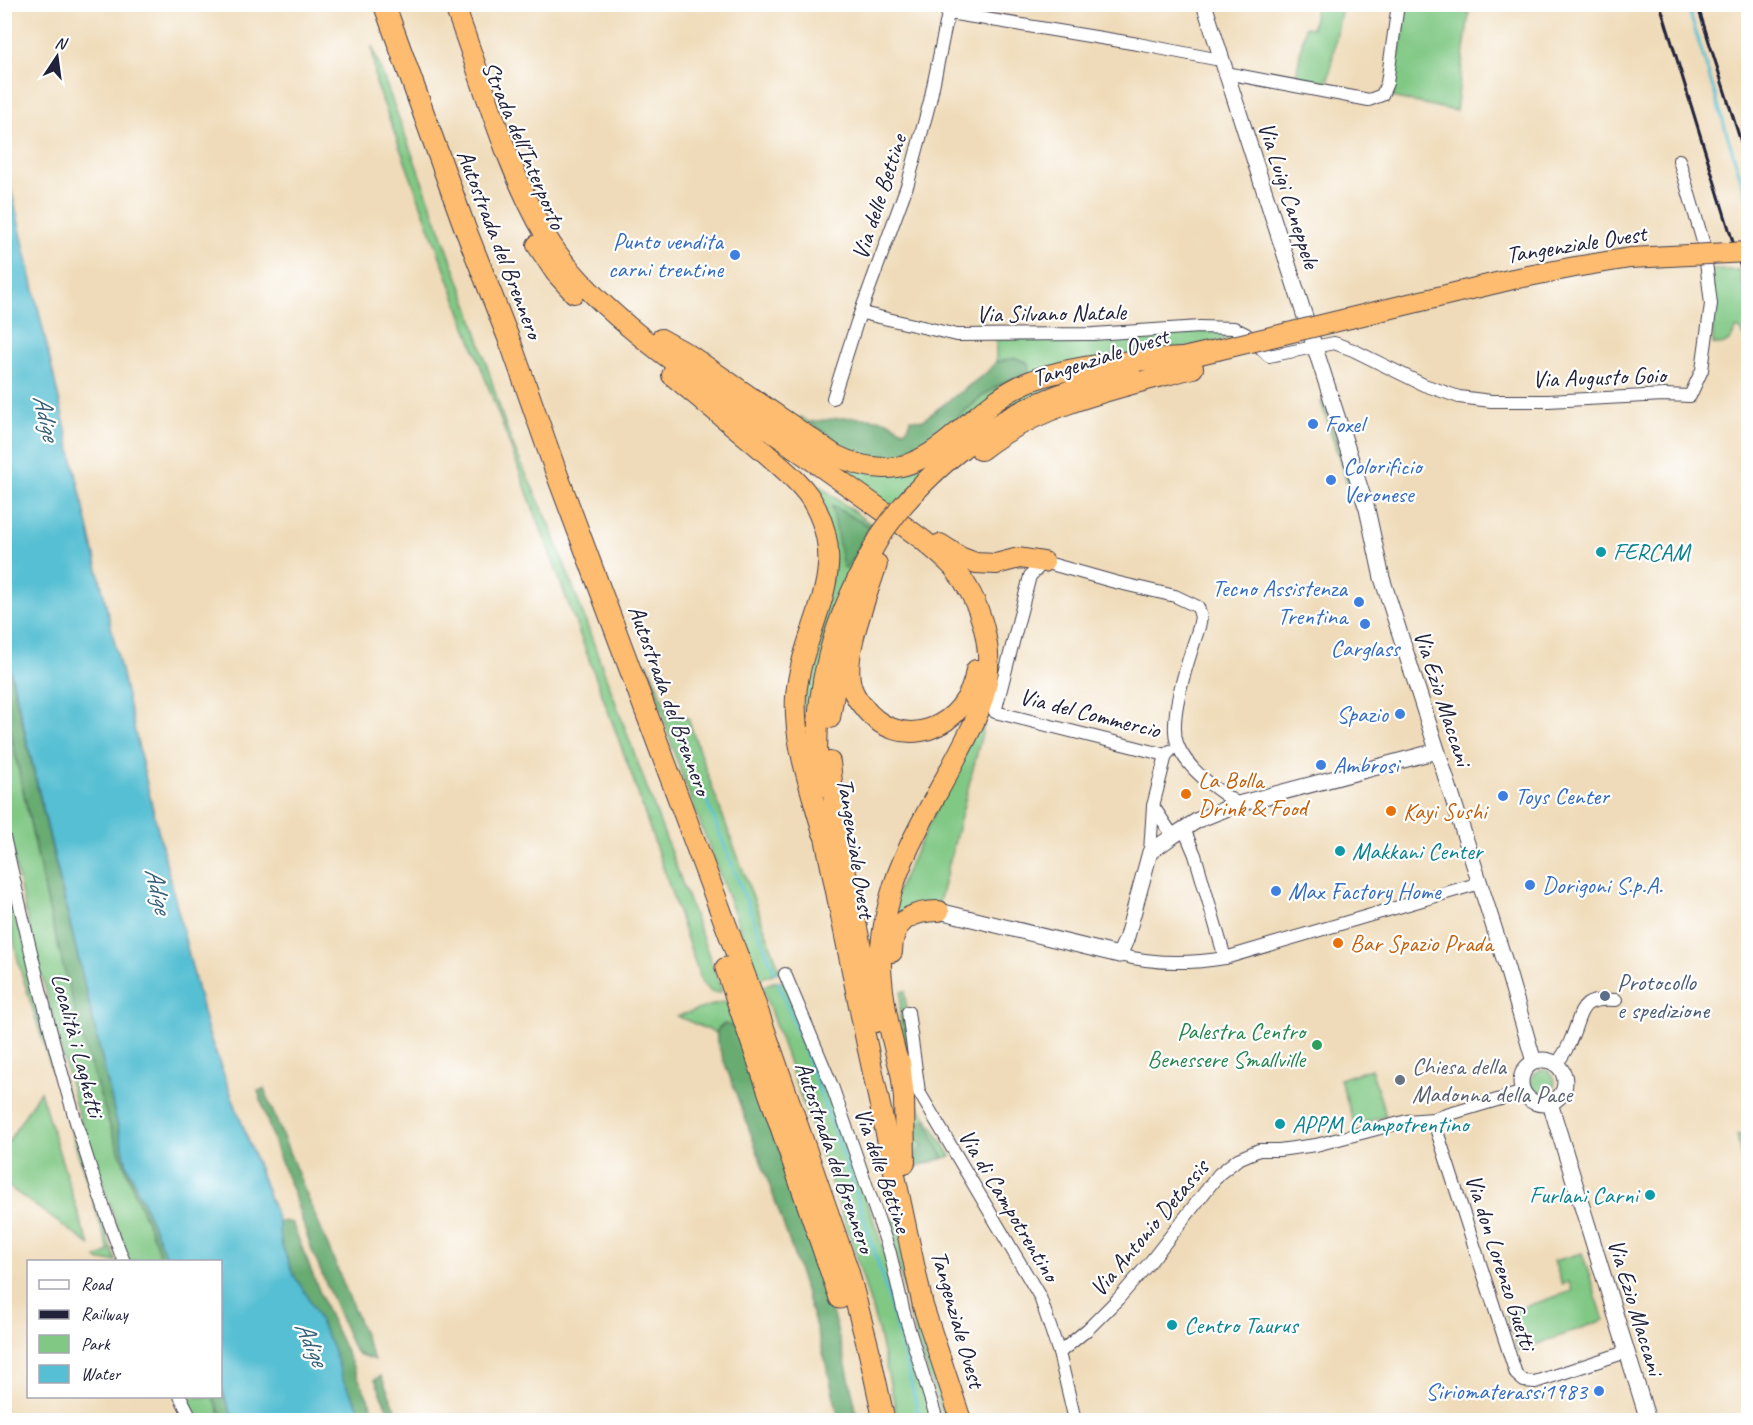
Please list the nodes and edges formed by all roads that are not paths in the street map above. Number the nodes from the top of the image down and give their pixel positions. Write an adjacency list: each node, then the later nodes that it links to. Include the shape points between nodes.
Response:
1 (371, 4): 38 (highway, Autostrada del Brennero)
2 (384, 4): 38 (highway, Autostrada del Brennero, via 512,346)
3 (440, 4): 17 (highway, Strada dell'Interporto, via 492,147 542,253 583,302)
4 (454, 4): 13 (highway, Strada dell'Interporto, via 519,182 546,237 569,268)
5 (1204, 4): 8 (street, Via Luigi Caneppele)
6 (1398, 4): 8 (street, via 1387,83 1382,95 1376,98 1369,100)
7 (950, 9): 8 (street, via 1215,59); 12 (street, Via delle Bettine, via 908,183)
8 (1223, 66): 14 (street, Via Luigi Caneppele)
9 (1679, 160): 14 (street, Via Augusto Goio, via 1704,245 1711,303 1702,370 1690,396 1548,401 1459,397 1424,385 1340,344)
10 (1749, 252): 15 (highway, Tangenziale Ovest, bridge, via 1640,257 1513,279)
11 (1749, 264): 15 (highway, Tangenziale Ovest, via 1630,270 1576,278)
12 (862, 313): 14 (street, Via Silvano Natale, via 957,335 1234,328 1269,356); 18 (street, Via delle Bettine)
13 (621, 318): 16 (highway, via 688,354 835,455 877,469 891,469 924,458 983,409 1032,380 1095,366); 21 (highway, via 707,386)
14 (1309, 347): 25 (street, Via Ezio Maccani, via 1367,509 1382,578)
15 (1218, 355): 16 (highway, Tangenziale Ovest); 19 (highway, Tangenziale Ovest, via 1089,397 1030,421 978,452)
16 (1182, 358): 19 (highway, Tangenziale Ovest, via 1085,384 1000,422 935,470)
17 (659, 364): 23 (highway, via 901,538 941,571 961,597 975,641 975,682 956,714 929,729 910,731 884,725 867,712 850,681 852,645); 30 (highway, via 795,479 819,515 829,558 827,581 804,655 796,707 803,761)
18 (833, 398)
19 (904, 514): 20 (highway, Tangenziale Ovest)
20 (887, 537): 23 (highway, Tangenziale Ovest); 30 (highway, Tangenziale Ovest, via 853,585 826,662 818,722 817,773)
21 (923, 540): 22 (highway, via 976,563 996,564 1019,558); 43 (highway, via 966,585 986,637 988,677 980,708 900,869 890,898 881,959)
22 (1044, 562): 24 (street, Via del Commercio, via 1175,596 1198,607 1199,627 1174,723); 26 (street, Via del Commercio, via 1030,576 995,712)
23 (877, 564): 47 (highway, Tangenziale Ovest, via 841,654 830,716 830,767 836,823)
24 (1177, 743): 26 (street, Via del Commercio); 27 (street, Via del Commercio, via 1196,771)
25 (1437, 751): 27 (street); 33 (street, Via Ezio Maccani)
26 (1166, 755): 28 (street, Via del Commercio)
27 (1238, 804): 29 (street)
28 (1153, 806): 29 (street); 32 (street, Via del Commercio)
29 (1179, 832): 32 (street); 36 (street, via 1195,855)
30 (823, 833): 56 (highway, Tangenziale Ovest, via 923,1306)
31 (4, 837): 48 (street, Località i Laghetti, via 72,1110)
32 (1150, 852): 35 (street, Via del Commercio)
33 (1480, 883): 36 (street); 41 (street, Via Ezio Maccani)
34 (939, 912): 35 (street); 43 (highway, via 911,916 900,925 893,939)
35 (1119, 955): 36 (street, via 1194,963)
36 (1226, 958)
37 (785, 974): 55 (street, Via delle Bettine, via 832,1086 890,1253)
38 (741, 988): 53 (highway, Autostrada del Brennero, via 835,1278); 54 (highway, Autostrada del Brennero, via 848,1271)
39 (1616, 1000): 42 (street, via 1593,1001 1584,1007 1572,1039)
40 (908, 1012): 50 (street, Via di Campotrentino, via 919,1092 1040,1297)
41 (1534, 1062): 42 (street, via 1546,1060); 44 (street, via 1523,1074)
42 (1556, 1065): 45 (street, via 1564,1074 1565,1087 1559,1098)
43 (900, 1073): 47 (highway)
44 (1524, 1092): 45 (street, via 1540,1104); 46 (street, Via Antonio Detassis)
45 (1550, 1103): 49 (street, Via Ezio Maccani)
46 (1433, 1119): 49 (street, Via don Lorenzo Guetti, via 1516,1374 1524,1381 1535,1382); 50 (street, Via Antonio Detassis, via 1407,1121 1316,1145 1259,1150 1238,1159 1219,1174 1118,1299)
47 (905, 1163): 57 (highway, Tangenziale Ovest, via 930,1278)
48 (123, 1260)
49 (1626, 1352): 59 (street, Via Ezio Maccani)
50 (1059, 1353): 58 (street, Via di Campotrentino)
51 (181, 1398): 52 (street)
52 (192, 1420)
53 (870, 1420)
54 (884, 1420)
55 (937, 1420)
56 (961, 1420)
57 (974, 1420)
58 (1075, 1420)
59 (1648, 1420)

